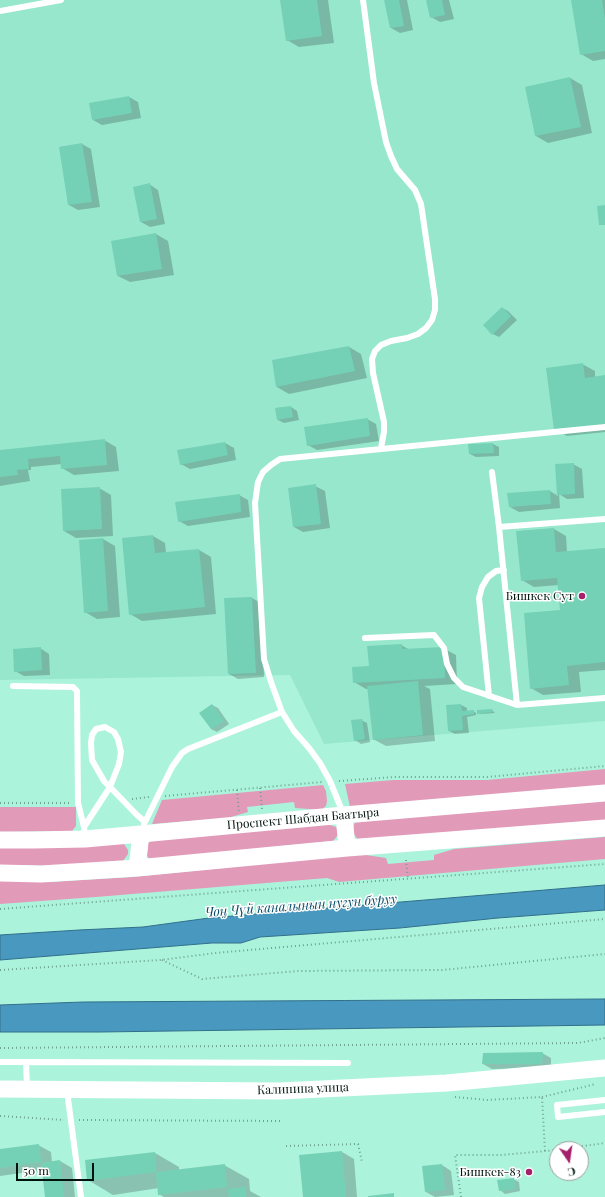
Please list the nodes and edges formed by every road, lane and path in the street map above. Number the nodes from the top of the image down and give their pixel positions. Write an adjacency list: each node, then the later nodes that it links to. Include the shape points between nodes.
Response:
1 (59, 0): 3 (lane)
2 (364, 0): 5 (lane, via 374,83 386,142 397,169 415,190 421,204 435,299 432,320 426,328 418,334 381,345 372,359 384,422)
3 (0, 11)
4 (605, 427): 5 (lane)
5 (381, 448): 15 (lane, via 280,459 263,472 258,482 256,503 264,659)
6 (492, 472): 8 (lane)
7 (605, 519): 8 (lane)
8 (499, 527): 9 (lane)
9 (504, 570): 12 (lane, via 496,571 488,577 479,598); 14 (lane)
10 (365, 638): 12 (lane, via 434,635 444,648 447,664 454,678 463,687)
11 (13, 686): 25 (lane, via 73,687 77,691)
12 (489, 696): 14 (lane)
13 (605, 698): 14 (lane)
14 (517, 705)
15 (282, 712): 17 (lane); 22 (lane, via 188,749 177,759)
16 (605, 766): 17 (path, via 487,776)
17 (330, 781): 19 (path); 28 (lane)
18 (110, 787): 18 (lane, via 121,752 114,732 105,726 96,730 90,743 92,760); 23 (lane); 31 (lane)
19 (260, 788): 20 (path); 26 (path)
20 (237, 790): 22 (path); 27 (path)
21 (605, 793): 28 (main road, Проспект Шабдан Баатыра)
22 (158, 797): 23 (path); 29 (lane)
23 (122, 799): 29 (lane)
24 (0, 803): 25 (path)
25 (78, 803): 31 (lane)
26 (262, 809)
27 (239, 812)
28 (344, 815): 29 (main road, Проспект Шабдан Баатыра); 33 (main road)
29 (143, 828): 31 (main road, Проспект Шабдан Баатыра); 36 (main road)
30 (605, 828): 33 (main road)
31 (84, 833): 32 (main road, Проспект Шабдан Баатыра, via 32,840)
32 (0, 840)
33 (347, 848): 36 (main road)
34 (406, 860): 38 (path)
35 (605, 864): 38 (path)
36 (137, 868): 37 (main road, via 41,874)
37 (0, 873)
38 (408, 879): 39 (path)
39 (0, 909)
40 (605, 919): 42 (path, via 215,953)
41 (605, 954): 42 (path, via 442,970 298,971 202,979)
42 (161, 960): 43 (path)
43 (0, 970)
44 (605, 1038): 45 (path, via 578,1043)
45 (0, 1048)
46 (0, 1062): 47 (lane)
47 (26, 1062): 48 (lane); 51 (lane)
48 (348, 1063)
49 (602, 1075): 52 (main road, Калинина улица, via 288,1091); 54 (path)
50 (0, 1089): 51 (main road, Калинина улица)
51 (27, 1089): 52 (main road, Калинина улица)
52 (67, 1089): 58 (lane)
53 (448, 1096): 54 (path, via 488,1100)
54 (542, 1097): 63 (path)
55 (605, 1100): 56 (lane, via 557,1105 558,1117)
56 (605, 1112)
57 (0, 1116): 58 (path)
58 (71, 1120): 59 (path); 66 (lane)
59 (284, 1121)
60 (605, 1144): 62 (path)
61 (286, 1146): 65 (path, via 358,1144)
62 (589, 1146)
63 (545, 1151): 64 (path); 67 (path, via 501,1155 456,1155)
64 (549, 1151)
65 (362, 1162)
66 (81, 1197)
67 (461, 1197)

